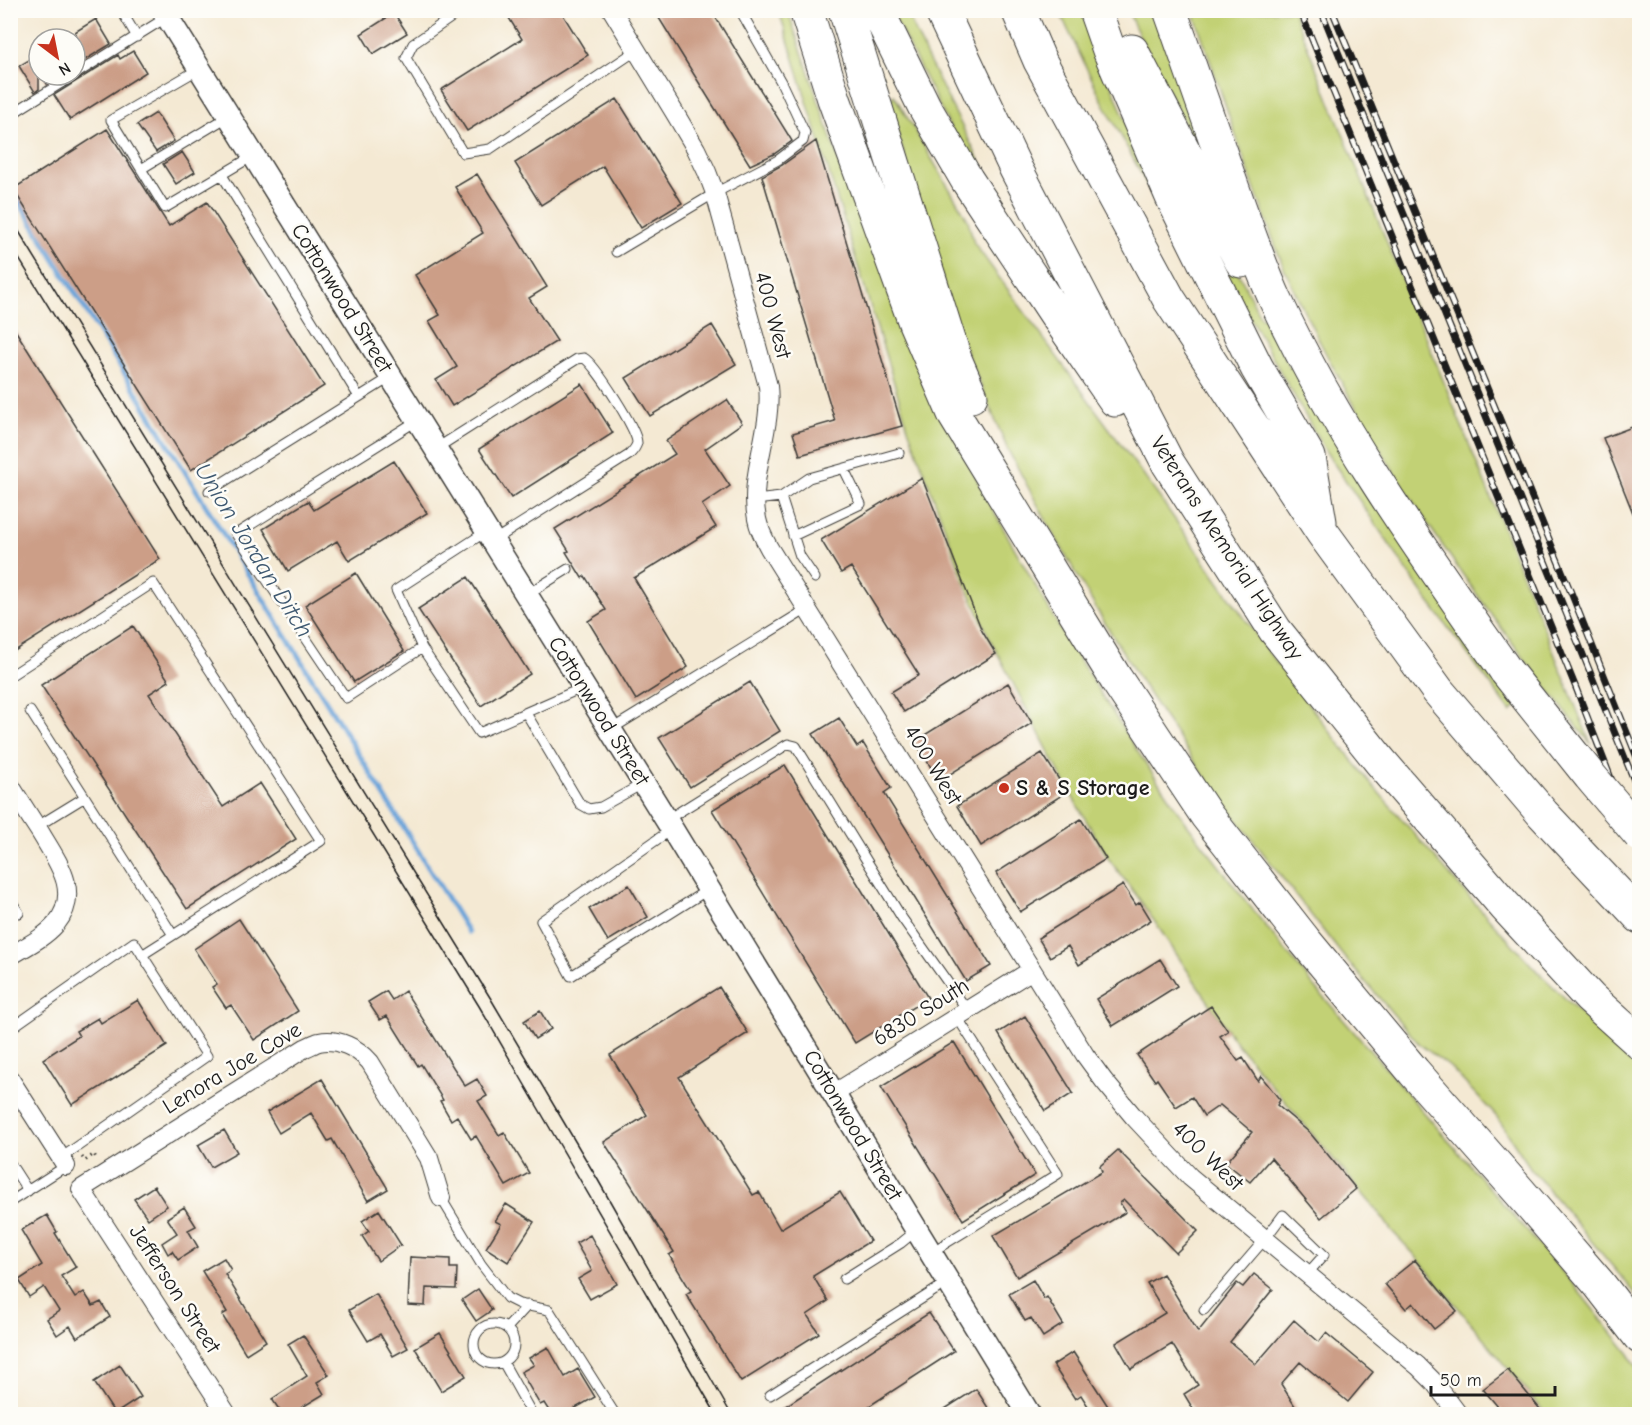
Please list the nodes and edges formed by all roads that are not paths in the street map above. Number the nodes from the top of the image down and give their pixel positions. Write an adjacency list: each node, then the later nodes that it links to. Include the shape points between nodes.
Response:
1 (121, 10): 14 (lane)
2 (462, 10): 15 (lane, via 412,44 406,58 464,153 490,149)
3 (612, 10): 15 (street, 400 West)
4 (740, 10): 22 (lane, via 805,134 803,141 778,160)
5 (806, 10): 37 (highway, via 834,99 924,344 955,416)
6 (845, 10): 37 (highway, via 955,359)
7 (877, 10): 42 (highway, via 924,106 967,180)
8 (941, 10): 42 (highway, Veterans Memorial Highway, via 1016,169 1168,463)
9 (1018, 10): 34 (highway, via 1040,61 1169,299)
10 (1095, 10): 34 (highway, via 1172,197 1257,368 1310,457)
11 (1113, 10): 26 (highway, via 1258,294)
12 (1170, 10): 26 (highway, via 1253,245)
13 (165, 14): 14 (lane); 16 (street, Cottonwood Street)
14 (137, 37): 17 (lane)
15 (637, 51): 22 (street, 400 West, via 696,149)
16 (199, 69): 18 (street, Cottonwood Street); 20 (lane, via 111,120)
17 (10, 115)
18 (229, 116): 19 (street, Cottonwood Street); 20 (lane)
19 (253, 156): 21 (lane); 24 (street, Cottonwood Street)
20 (141, 169): 21 (lane, via 165,208)
21 (222, 175): 25 (lane)
22 (715, 193): 23 (lane); 33 (street, 400 West, via 768,386 769,411)
23 (616, 252)
24 (391, 377): 25 (lane); 27 (street, Cottonwood Street)
25 (359, 397): 31 (lane)
26 (1329, 406): 54 (highway, bridge, via 1392,506 1506,671)
27 (418, 420): 28 (street, Cottonwood Street); 43 (lane, via 236,534 346,698)
28 (436, 449): 35 (street, Cottonwood Street); 35 (lane, via 577,359 584,358 593,365 619,404 635,434 634,450 547,508)
29 (899, 453): 30 (lane)
30 (844, 469): 32 (lane, via 809,478); 36 (lane, via 861,504)
31 (209, 491)
32 (781, 497): 33 (lane); 36 (lane)
33 (755, 500): 41 (street, 400 West, via 762,534)
34 (1322, 532): 58 (highway, via 1438,691 1543,814)
35 (490, 536): 40 (street, Cottonwood Street); 43 (lane, via 396,590)
36 (793, 536): 39 (lane, via 800,556)
37 (1043, 561): 83 (highway, via 1207,816 1414,1072)
38 (568, 569): 40 (lane)
39 (815, 578)
40 (526, 595): 45 (street, Cottonwood Street)
41 (807, 609): 48 (lane); 62 (street, 400 West)
42 (1275, 630): 65 (highway, Veterans Memorial Highway, via 1388,771 1505,906 1590,998)
43 (422, 648): 47 (lane, via 479,733)
44 (10, 676): 59 (lane, via 153,583 321,841)
45 (584, 687): 47 (lane); 48 (street, Cottonwood Street)
46 (30, 711): 51 (lane)
47 (526, 713): 49 (lane, via 580,804 589,809 602,807)
48 (610, 730): 49 (street, Cottonwood Street)
49 (644, 783): 52 (street, Cottonwood Street)
50 (12, 791): 53 (street)
51 (85, 797): 53 (lane); 59 (lane)
52 (670, 825): 55 (street, Cottonwood Street); 55 (lane, via 542,921 571,976); 63 (lane, via 788,744 796,746)
53 (36, 827): 61 (street, via 63,870 67,899 56,924)
54 (1640, 835)
55 (709, 889): 67 (street, Cottonwood Street)
56 (10, 898): 57 (lane)
57 (19, 913)
58 (1640, 917)
59 (173, 935): 60 (lane)
60 (142, 955): 64 (lane, via 134,942); 68 (lane, via 207,1056)
61 (10, 956)
62 (1032, 970): 63 (street, 6830 South); 75 (street, 400 West, via 1092,1063 1134,1117 1190,1177)
63 (963, 1014): 67 (street, 6830 South); 76 (lane, via 1058,1174)
64 (10, 1029)
65 (1640, 1043)
66 (10, 1079): 68 (street)
67 (835, 1093): 74 (street, Cottonwood Street)
68 (63, 1162): 71 (lane)
69 (10, 1163): 71 (lane)
70 (81, 1189): 72 (street, Lenora Joe Cove, via 305,1048 333,1042 351,1047 370,1062 429,1158); 86 (street, Jefferson Street)
71 (28, 1191): 73 (lane)
72 (441, 1198): 80 (lane, via 501,1291 507,1298)
73 (10, 1202)
74 (916, 1230): 76 (street, Cottonwood Street); 78 (lane)
75 (1265, 1239): 77 (street, 400 West); 77 (lane, via 1283,1215 1324,1255); 81 (lane)
76 (930, 1253): 79 (street, Cottonwood Street)
77 (1307, 1274): 90 (street, 400 West, via 1418,1366)
78 (844, 1279)
79 (948, 1282): 85 (lane); 89 (street, Cottonwood Street)
80 (528, 1305): 82 (lane); 88 (lane, via 549,1310)
81 (1204, 1310)
82 (507, 1328): 84 (lane, via 514,1342 510,1357); 84 (lane, via 500,1324 484,1326 473,1346 480,1360 495,1365)
83 (1640, 1336)
84 (503, 1362): 87 (lane)
85 (770, 1395)
86 (227, 1414)
87 (532, 1414)
88 (615, 1414)
89 (1029, 1414)
90 (1458, 1414)

